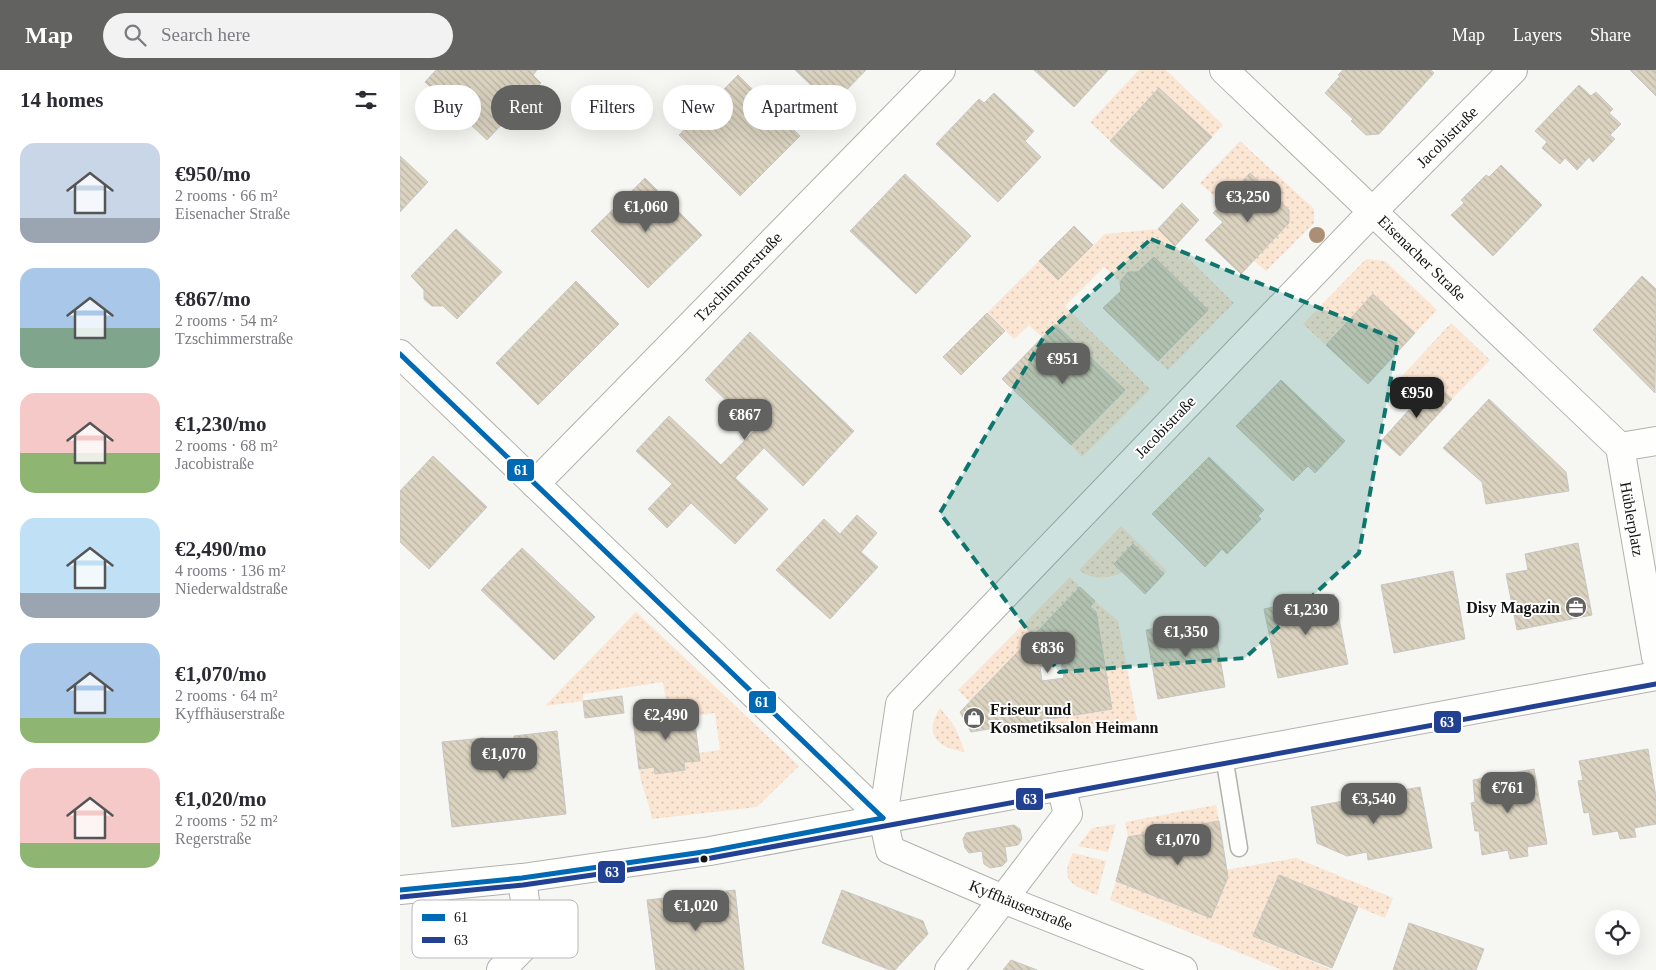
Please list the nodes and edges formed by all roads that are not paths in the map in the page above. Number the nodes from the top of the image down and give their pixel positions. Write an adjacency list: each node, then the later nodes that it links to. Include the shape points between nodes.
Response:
1 (942, 70): 8 (street, Tzschimmerstraße)
2 (1224, 70): 4 (street, Eisenacher Straße)
3 (1513, 70): 4 (street, Jacobistraße)
4 (1373, 212): 7 (street, Eisenacher Straße); 13 (street, Jacobistraße, via 900,704)
5 (400, 354): 8 (street)
6 (1656, 440): 7 (street)
7 (1620, 447): 9 (street, Hüblerplatz)
8 (535, 484): 13 (street)
9 (1656, 657)
10 (1656, 676): 11 (street)
11 (1224, 756): 12 (street); 14 (lane)
12 (1061, 786): 13 (street); 17 (street, via 1068,814)
13 (883, 818): 15 (street, via 710,851); 17 (street, Kyffhäuserstraße, via 890,850)
14 (1239, 848)
15 (522, 878): 16 (street); 18 (street)
16 (400, 890)
17 (1003, 899): 21 (street); 22 (street, Kyffhäuserstraße)
18 (525, 900)
19 (513, 958): 20 (street)
20 (501, 970)
21 (949, 970)
22 (1183, 970)

